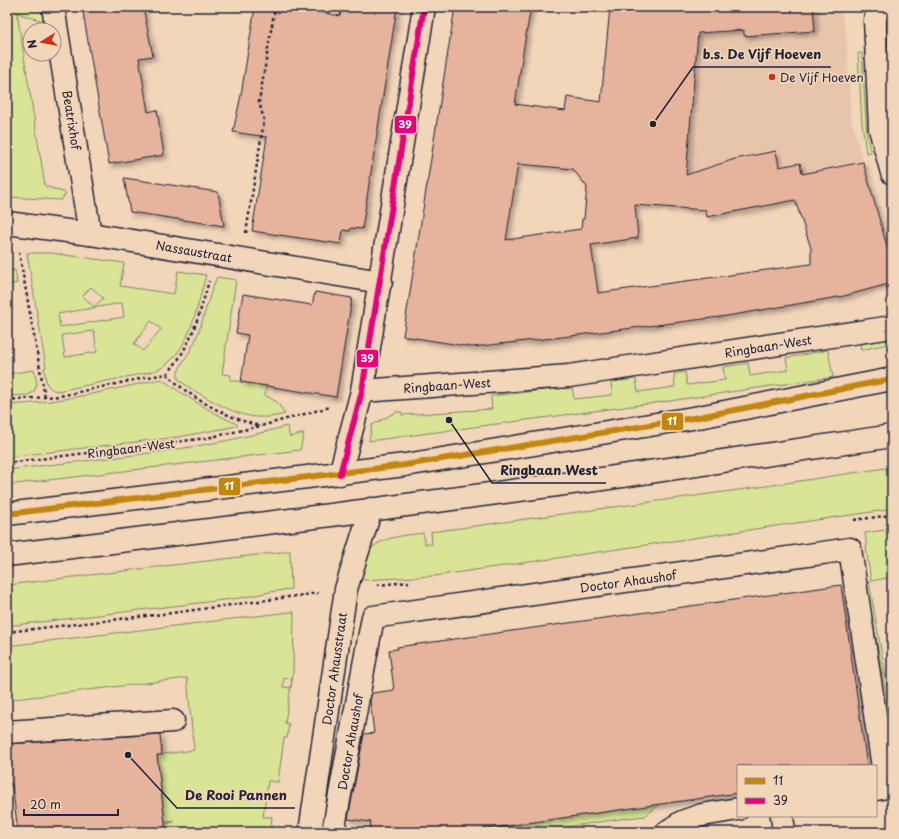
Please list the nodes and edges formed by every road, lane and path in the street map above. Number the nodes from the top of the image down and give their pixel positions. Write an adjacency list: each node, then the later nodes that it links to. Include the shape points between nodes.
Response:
1 (53, 7): 7 (street, Beatrixhof)
2 (274, 7): 9 (path, via 259,102 264,120)
3 (424, 7): 10 (street)
4 (880, 7): 5 (street, via 875,20 880,129)
5 (892, 173)
6 (11, 224): 7 (street, Nassaustraat); 15 (path)
7 (90, 234): 8 (street, Nassaustraat)
8 (216, 255): 9 (street, Nassaustraat); 12 (path, via 191,337 176,364)
9 (242, 259): 10 (street, Nassaustraat)
10 (380, 282): 14 (street)
11 (892, 327): 14 (street, Ringbaan-West, via 569,376)
12 (167, 374): 15 (path); 17 (path, via 176,384 222,412)
13 (892, 379): 20 (street, via 699,417)
14 (362, 391): 17 (path, Ringbaan-West, via 334,406); 20 (street)
15 (45, 397): 16 (path)
16 (7, 400)
17 (261, 426): 19 (path, Ringbaan-West, via 207,438)
18 (892, 436): 21 (street, via 602,479)
19 (7, 463)
20 (340, 474): 22 (street)
21 (371, 509): 23 (street); 24 (street, Doctor Ahausstraat)
22 (7, 514)
23 (7, 555)
24 (346, 589): 25 (path); 31 (street, Doctor Ahausstraat)
25 (7, 632)
26 (173, 721): 27 (street)
27 (7, 732)
28 (877, 789): 32 (street, Doctor Ahaushof, via 886,787 850,549 373,617)
29 (737, 810): 33 (street, via 702,814 682,822)
30 (782, 817): 34 (street)
31 (310, 832)
32 (334, 832)
33 (667, 832)
34 (784, 832)

